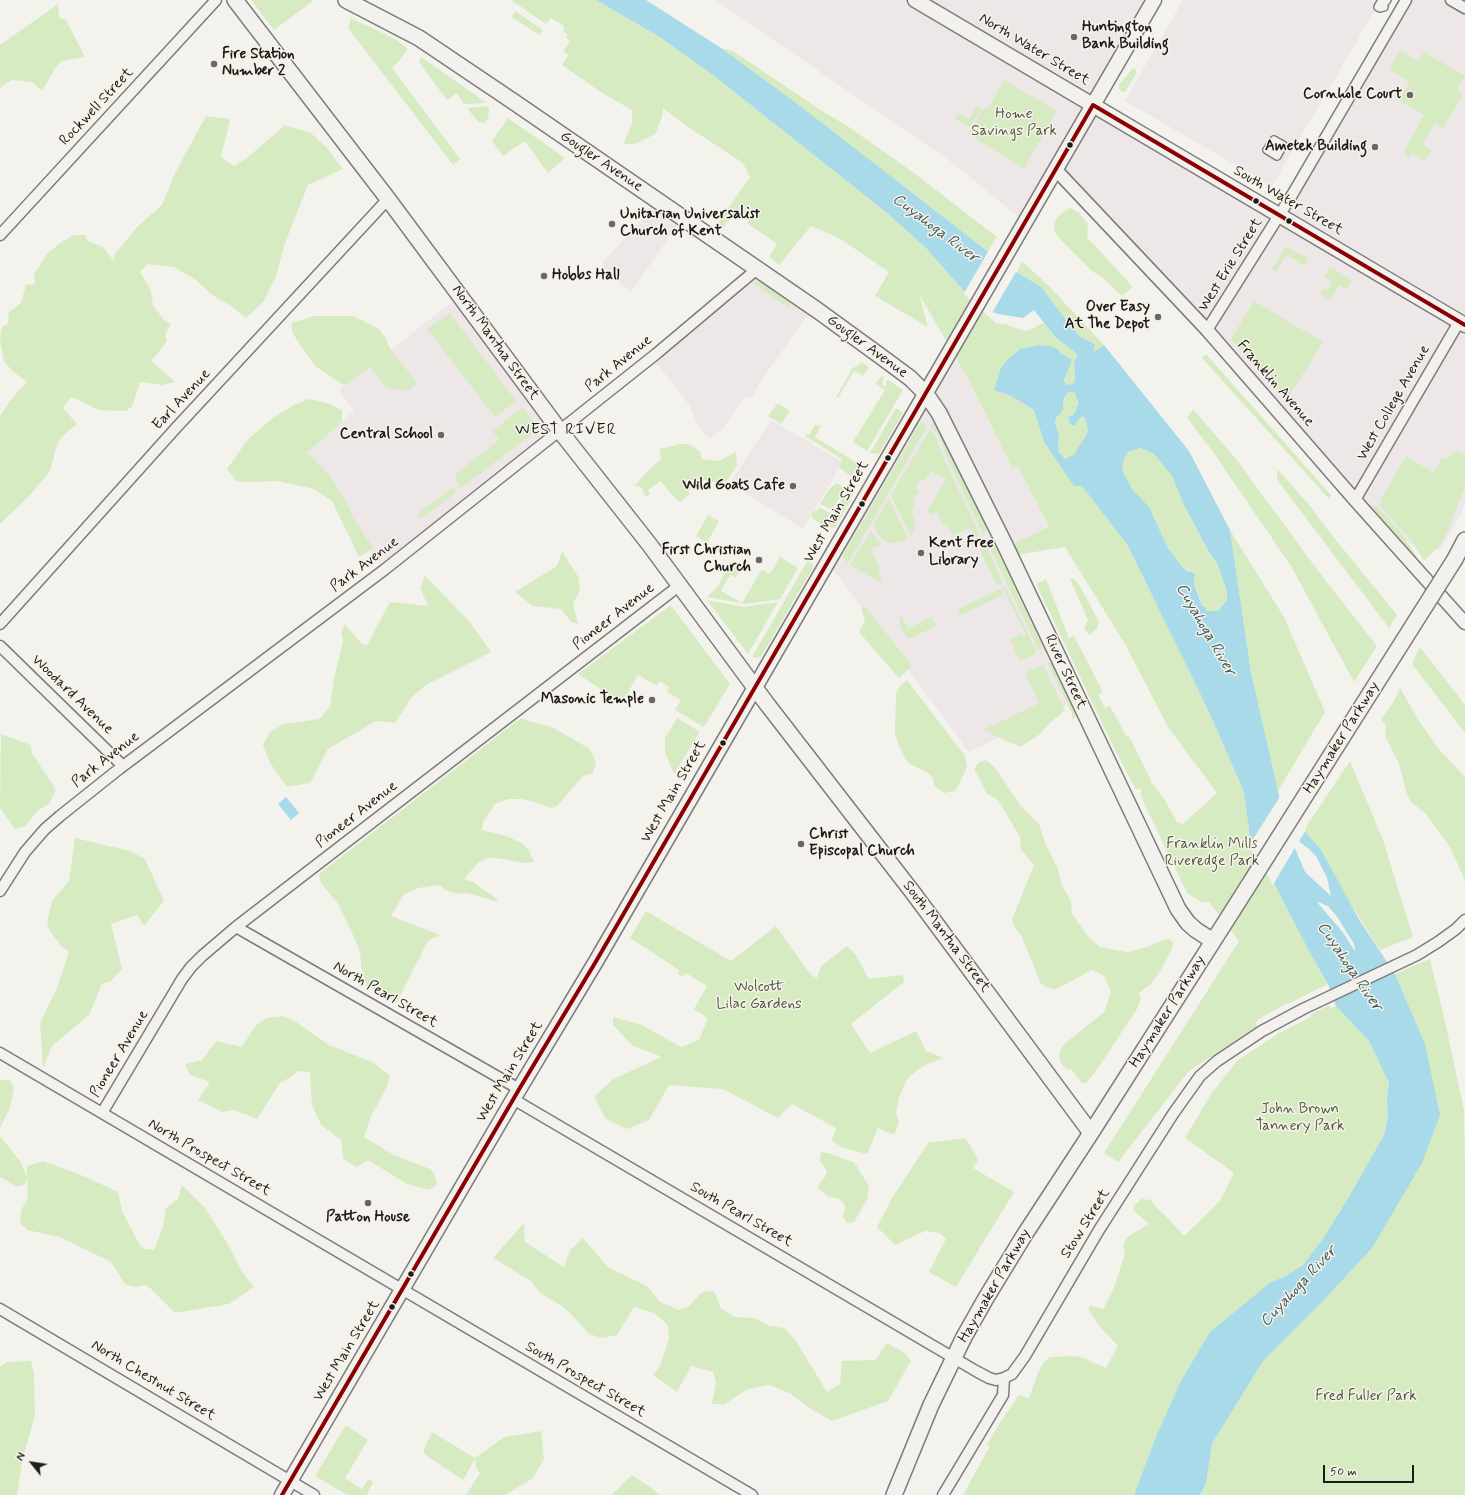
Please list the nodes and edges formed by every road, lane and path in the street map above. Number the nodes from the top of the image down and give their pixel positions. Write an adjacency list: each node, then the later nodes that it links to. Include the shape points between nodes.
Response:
1 (216, 0): 15 (street, Rockwell Street)
2 (235, 0): 13 (main road, North Mantua Street)
3 (346, 0): 16 (main road, Gougler Avenue, via 419,38)
4 (915, 0): 11 (main road, North Water Street)
5 (1154, 0): 11 (main road, West Main Street)
6 (1382, 0): 7 (street, via 1378,7 1380,8 1384,7)
7 (1387, 0)
8 (1406, 0): 14 (street, West Erie Street)
9 (1451, 0): 10 (street)
10 (1465, 8)
11 (1093, 105): 12 (main road, West Main Street); 14 (main road, South Water Street)
12 (1056, 170): 18 (street, Franklin Avenue); 19 (main road, West Main Street)
13 (388, 199): 20 (main road, North Mantua Street); 25 (street, Earl Avenue, via 184,419)
14 (1279, 215): 17 (main road, South Water Street); 18 (street, West Erie Street)
15 (0, 235)
16 (757, 269): 19 (main road, Gougler Avenue, via 883,358); 20 (street, Park Avenue)
17 (1462, 323): 21 (street, West College Avenue)
18 (1207, 330): 21 (street, Franklin Avenue)
19 (926, 394): 27 (main road, West Main Street); 32 (main road, River Street, via 939,413 1005,545 1178,909 1192,926)
20 (560, 431): 23 (main road, North Mantua Street); 28 (street, Park Avenue, via 384,570)
21 (1355, 500): 24 (street, Franklin Avenue)
22 (1465, 540): 32 (main road, Haymaker Parkway, bridge)
23 (680, 585): 27 (main road, North Mantua Street); 31 (street, Pioneer Avenue)
24 (1465, 623)
25 (0, 624)
26 (0, 646): 28 (street, Woodard Avenue)
27 (754, 686): 34 (main road, West Main Street, via 595,963); 36 (main road, South Mantua Street, via 916,896)
28 (123, 766): 29 (street, Park Avenue, via 45,829 24,852)
29 (0, 891)
30 (1465, 920): 40 (street, Stow Street, via 1438,942 1396,965 1262,1031 1200,1076 1099,1230 1026,1356 1012,1374)
31 (236, 927): 34 (street, North Pearl Street); 35 (street, Pioneer Avenue, via 202,956 182,978)
32 (1213, 941): 36 (main road, Haymaker Parkway)
33 (0, 1053): 35 (street, North Prospect Street)
34 (516, 1094): 37 (main road, West Main Street); 39 (street, South Pearl Street)
35 (102, 1113): 37 (street, North Prospect Street)
36 (1091, 1133): 39 (main road, Haymaker Parkway, via 1021,1240)
37 (403, 1290): 41 (main road, West Main Street); 44 (street, South Prospect Street)
38 (0, 1309): 41 (street, North Chestnut Street)
39 (954, 1358): 40 (street, South Pearl Street, via 989,1378); 45 (main road, Haymaker Parkway, via 931,1405)
40 (1004, 1378): 46 (street, via 1002,1395)
41 (291, 1481): 42 (main road, West Main Street); 43 (street, North Chestnut Street)
42 (282, 1495)
43 (314, 1495)
44 (752, 1495)
45 (894, 1495)
46 (943, 1495)

